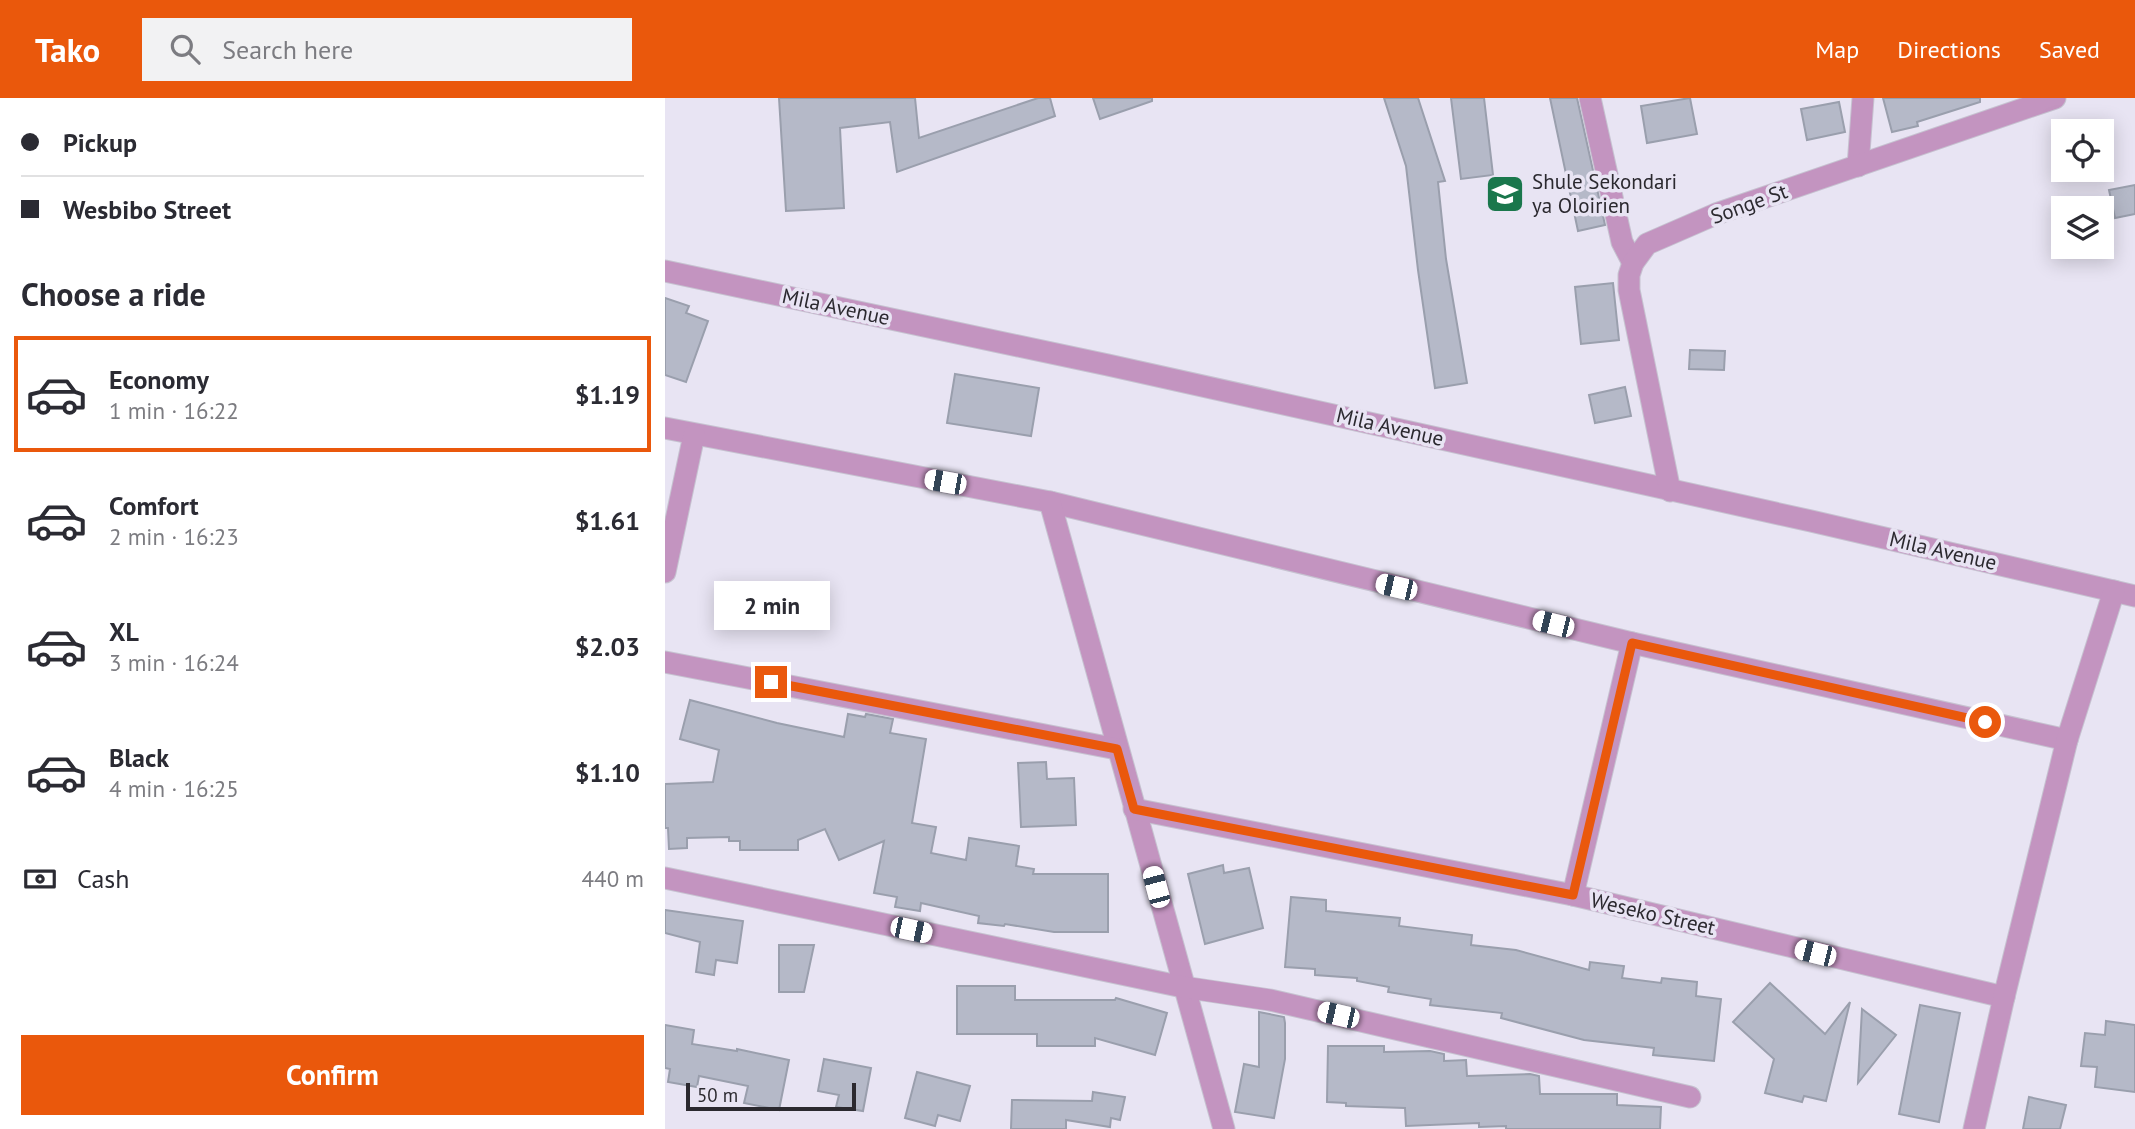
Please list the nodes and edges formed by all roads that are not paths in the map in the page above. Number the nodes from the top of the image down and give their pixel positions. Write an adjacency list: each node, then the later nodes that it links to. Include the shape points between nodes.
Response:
1 (1590, 98): 5 (street, via 1622,242)
2 (1863, 98): 4 (street)
3 (2055, 98): 4 (street, Songe St)
4 (1858, 166): 5 (street, Songe St, via 1647,244)
5 (1633, 263): 9 (street, via 1629,290)
6 (665, 271): 9 (street, Mila Avenue)
7 (665, 428): 8 (street)
8 (694, 435): 10 (street); 11 (street)
9 (1670, 491): 12 (street, Mila Avenue)
10 (1050, 502): 14 (street); 17 (street)
11 (665, 572)
12 (2114, 591): 13 (street, Mila Avenue); 16 (street)
13 (2135, 596)
14 (1632, 643): 16 (street); 20 (street)
15 (665, 662): 17 (street)
16 (2067, 740): 22 (street)
17 (1117, 749): 18 (street)
18 (1134, 809): 20 (street, Weseko Street); 21 (street)
19 (665, 878): 21 (street)
20 (1573, 895): 22 (street, Weseko Street)
21 (1183, 987): 23 (street, via 1270,1000); 24 (street)
22 (2004, 997): 25 (street)
23 (1690, 1097)
24 (1224, 1129)
25 (1974, 1129)

